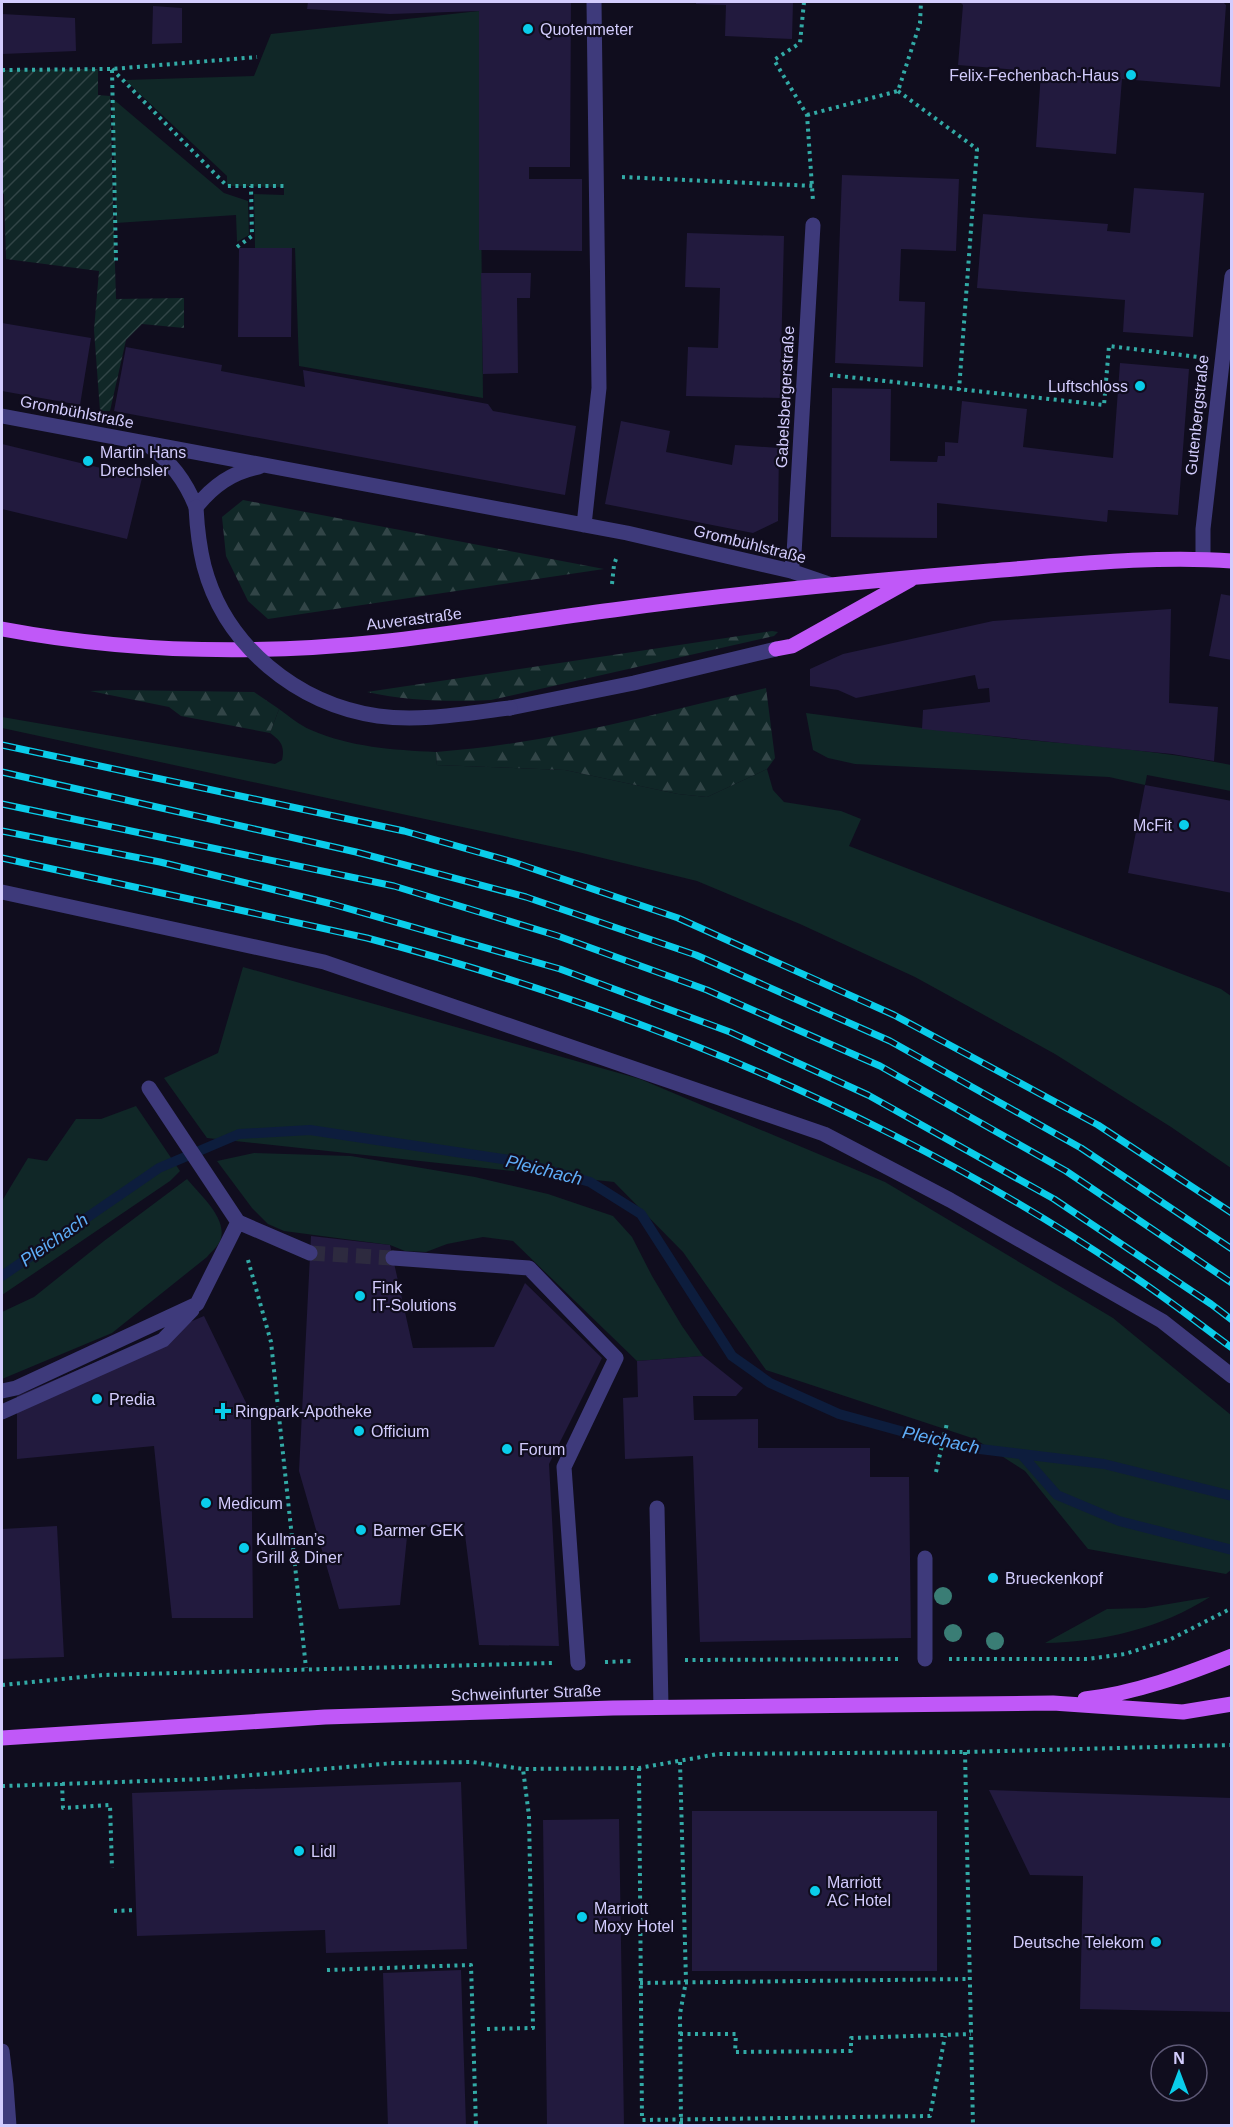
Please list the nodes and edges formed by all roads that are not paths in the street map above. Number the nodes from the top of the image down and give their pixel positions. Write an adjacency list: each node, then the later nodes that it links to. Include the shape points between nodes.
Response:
1 (594, 2): 8 (street, via 599,388)
2 (813, 225): 11 (street, Gabelsbergerstraße)
3 (1232, 276): 9 (street, Gutenbergstraße)
4 (2, 416): 5 (street, Grombühlstraße)
5 (146, 443): 6 (street, Grombühlstraße); 7 (street, Grombühlstraße, via 177,470)
6 (265, 465): 7 (street, Grombühlstraße, via 226,478 209,490); 8 (street, Grombühlstraße)
7 (196, 507): 15 (street, Grombühlstraße, bridge, via 204,567 230,623 270,669 295,687 350,711 410,718 510,708)
8 (584, 525): 11 (street, Grombühlstraße)
9 (1203, 559): 10 (main road, Grombühlstraße); 12 (main road, Grombühlstraße)
10 (1232, 561)
11 (791, 571): 13 (street, Grombühlstraße)
12 (916, 577): 13 (main road, Grombühlstraße); 15 (main road, via 792,646)
13 (829, 585): 14 (main road, Auverastraße, via 313,647 147,647)
14 (2, 629)
15 (776, 649)
16 (2, 892): 22 (street, via 324,962 824,1134 950,1200 1162,1321)
17 (149, 1088): 18 (street)
18 (238, 1222): 19 (street); 21 (street)
19 (310, 1253)
20 (393, 1258): 29 (street, via 530,1268 616,1358 564,1467)
21 (197, 1304): 23 (street); 24 (street, via 163,1340)
22 (1232, 1376)
23 (2, 1391)
24 (2, 1412)
25 (657, 1508): 32 (street)
26 (925, 1558): 28 (street)
27 (1232, 1656): 30 (main road, Schweinfurter Straße, via 1141,1688)
28 (925, 1659)
29 (578, 1663)
30 (1053, 1703): 31 (main road, Schweinfurter Straße, via 1183,1712); 32 (main road, Schweinfurter Straße)
31 (1232, 1704)
32 (661, 1707): 33 (main road, Schweinfurter Straße, via 325,1717)
33 (2, 1738)
34 (2, 2051): 35 (street)
35 (9, 2126)

